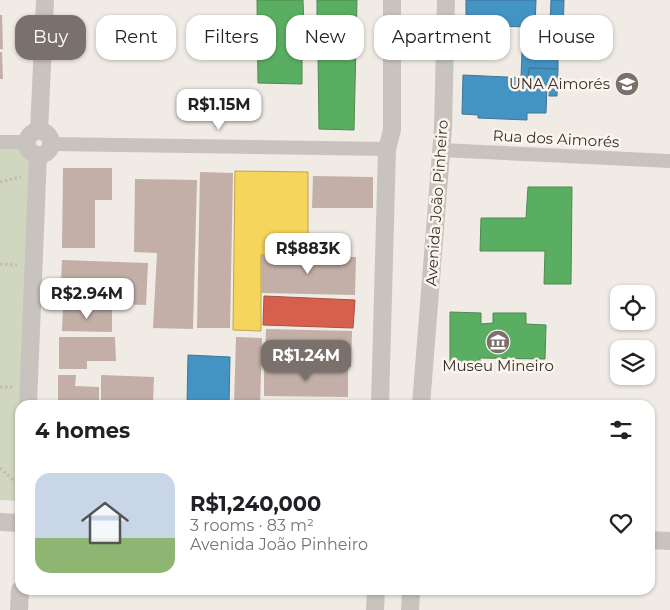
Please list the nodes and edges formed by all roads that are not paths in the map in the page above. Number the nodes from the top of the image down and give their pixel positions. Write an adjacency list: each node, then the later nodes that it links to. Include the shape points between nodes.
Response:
1 (45, 0): 5 (street)
2 (392, 0): 6 (street, via 392,130)
3 (446, 0): 7 (street, Avenida João Pinheiro)
4 (0, 142): 5 (street)
5 (39, 143): 6 (street); 9 (street)
6 (387, 149): 10 (street)
7 (441, 150): 8 (street, Rua dos Aimorés); 11 (street, Avenida João Pinheiro)
8 (670, 161)
9 (28, 400)
10 (380, 400)
11 (421, 400)
12 (0, 522): 13 (street)
13 (15, 523)
14 (655, 540): 15 (street)
15 (670, 540)
16 (20, 595): 19 (street)
17 (376, 595): 20 (street)
18 (411, 595): 21 (street)
19 (19, 610)
20 (375, 610)
21 (410, 610)

